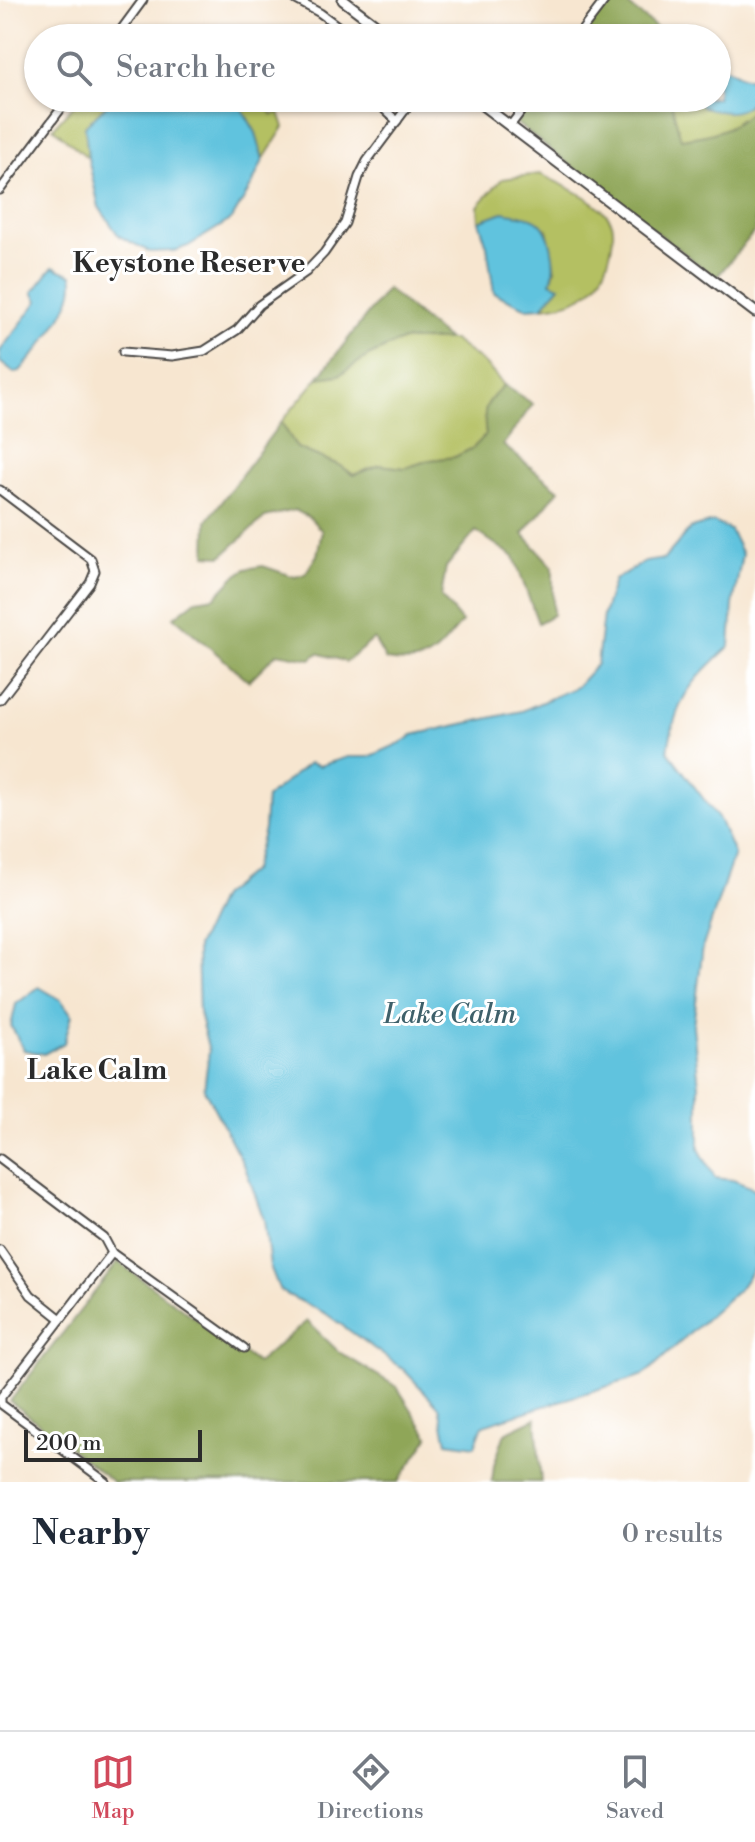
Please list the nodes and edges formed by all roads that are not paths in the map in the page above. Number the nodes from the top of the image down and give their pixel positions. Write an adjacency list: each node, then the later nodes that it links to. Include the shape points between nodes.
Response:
1 (143, 0): 5 (street)
2 (296, 0): 6 (street)
3 (343, 0): 7 (main road)
4 (605, 0): 8 (street)
5 (125, 24)
6 (335, 24)
7 (375, 24)
8 (587, 24)
9 (58, 112): 16 (street)
10 (387, 112): 14 (street)
11 (403, 112): 14 (street)
12 (492, 112): 15 (main road)
13 (520, 112): 15 (street)
14 (397, 121): 18 (street, via 362,170 340,230 306,272 204,351 172,356)
15 (510, 126): 17 (main road)
16 (0, 190)
17 (755, 312)
18 (123, 352)
19 (0, 490): 20 (street, via 91,559 95,571)
20 (0, 700)
21 (0, 1159): 23 (street, via 104,1238)
22 (0, 1250): 24 (street, via 31,1295)
23 (112, 1253): 24 (street); 25 (street)
24 (61, 1319): 26 (street, via 1,1397 1,1404)
25 (244, 1348)
26 (106, 1482)

